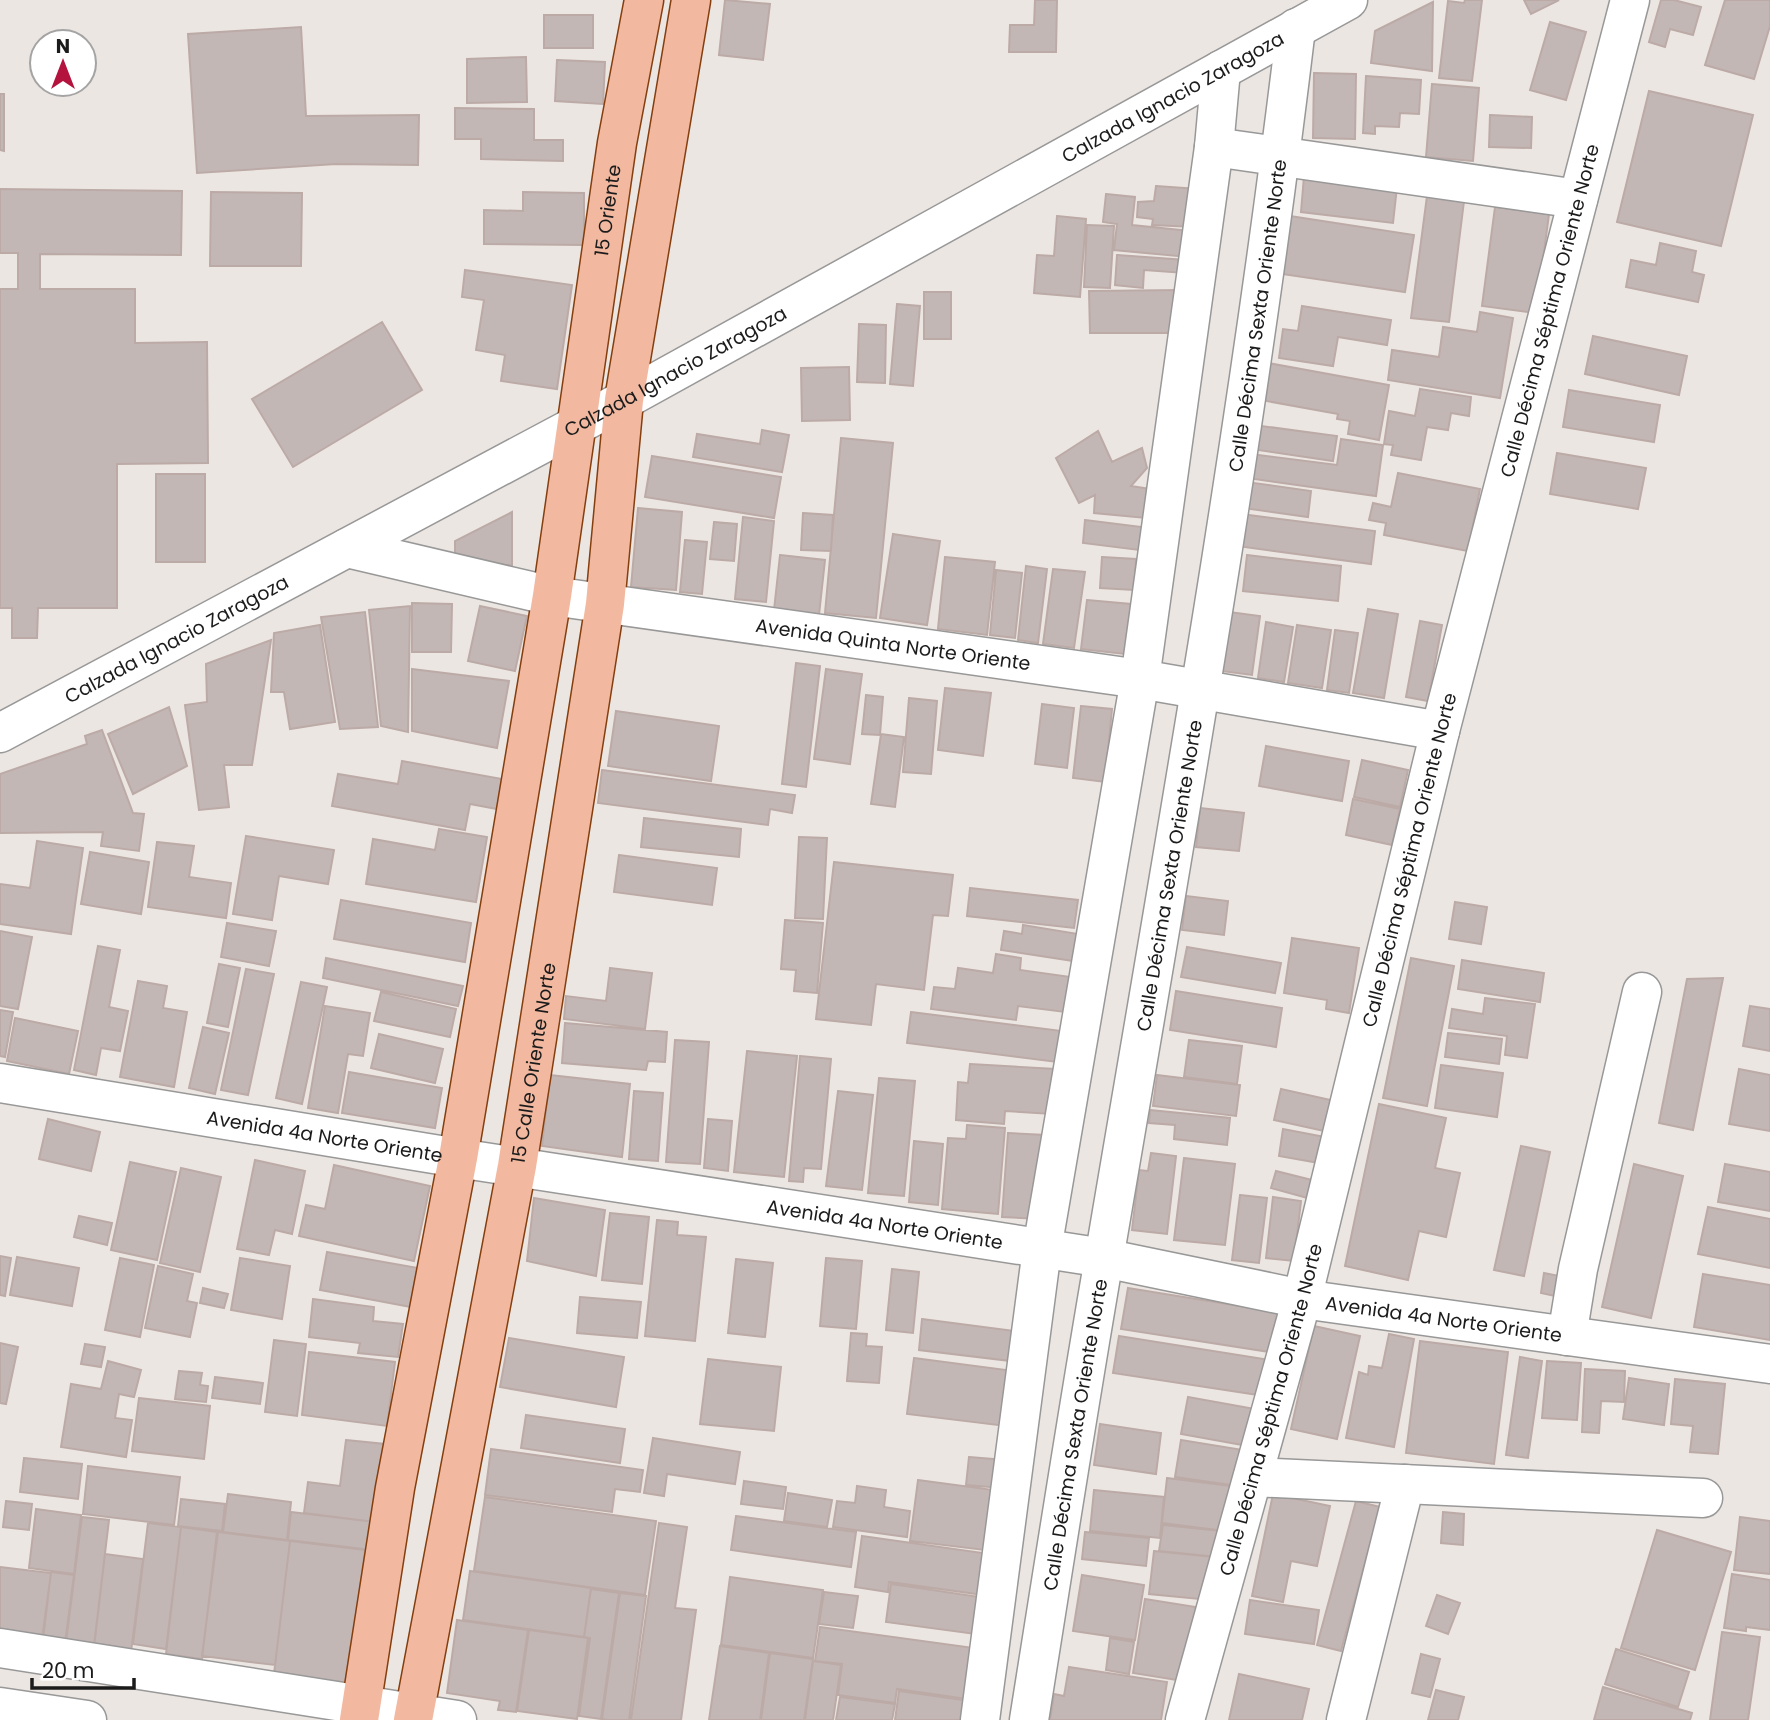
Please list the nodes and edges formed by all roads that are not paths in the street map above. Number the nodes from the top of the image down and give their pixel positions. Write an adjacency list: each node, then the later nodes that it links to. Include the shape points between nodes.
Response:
1 (644, 0): 11 (main road, 15 Oriente, via 617,143)
2 (691, 0): 10 (main road)
3 (1348, 0): 5 (street, Calzada Ignacio Zaragoza)
4 (1630, 0): 9 (street, Calle Décima Séptima Oriente Norte)
5 (1296, 29): 6 (street, Calzada Ignacio Zaragoza); 8 (street, Calle Décima Sexta Oriente Norte)
6 (1220, 70): 7 (street); 10 (street, Calzada Ignacio Zaragoza)
7 (1214, 147): 8 (street); 15 (street)
8 (1281, 157): 9 (street); 16 (street, Calle Décima Sexta Oriente Norte)
9 (1578, 199): 17 (street, Calle Décima Séptima Oriente Norte)
10 (624, 400): 11 (street, Calzada Ignacio Zaragoza); 14 (main road, 15 Calle Oriente Norte)
11 (577, 424): 12 (street, Calzada Ignacio Zaragoza); 13 (main road)
12 (347, 548): 13 (street, Avenida Quinta Norte Oriente); 18 (street, Calzada Ignacio Zaragoza)
13 (552, 596): 14 (street, Avenida Quinta Norte Oriente); 21 (main road)
14 (605, 604): 15 (street, Avenida Quinta Norte Oriente); 22 (main road, 15 Calle Oriente Norte)
15 (1140, 679): 16 (street, Avenida Quinta Norte Oriente); 23 (street)
16 (1202, 689): 17 (street, Avenida Quinta Norte Oriente); 24 (street, Calle Décima Sexta Oriente Norte)
17 (1440, 731): 25 (street, Calle Décima Séptima Oriente Norte)
18 (0, 733)
19 (1642, 992): 26 (street, via 1578,1269)
20 (0, 1083): 21 (street, Avenida 4a Norte Oriente)
21 (458, 1158): 22 (street, Avenida 4a Norte Oriente); 33 (main road, via 395,1488)
22 (517, 1166): 23 (street, Avenida 4a Norte Oriente); 34 (main road, 15 Calle Oriente Norte)
23 (1042, 1249): 24 (street, Avenida 4a Norte Oriente); 37 (street)
24 (1104, 1258): 25 (street, Avenida 4a Norte Oriente); 38 (street, Calle Décima Sexta Oriente Norte)
25 (1302, 1299): 26 (street, Avenida 4a Norte Oriente); 28 (street, Calle Décima Séptima Oriente Norte)
26 (1567, 1336): 27 (street, Avenida 4a Norte Oriente)
27 (1770, 1364)
28 (1253, 1477): 29 (street); 39 (street, Calle Décima Séptima Oriente Norte)
29 (1405, 1484): 30 (street); 40 (street)
30 (1703, 1498)
31 (0, 1648): 33 (street)
32 (0, 1707): 35 (street)
33 (360, 1713): 34 (street)
34 (413, 1717): 36 (street)
35 (87, 1720)
36 (457, 1720)
37 (980, 1720)
38 (1029, 1720)
39 (1185, 1720)
40 (1346, 1720)

